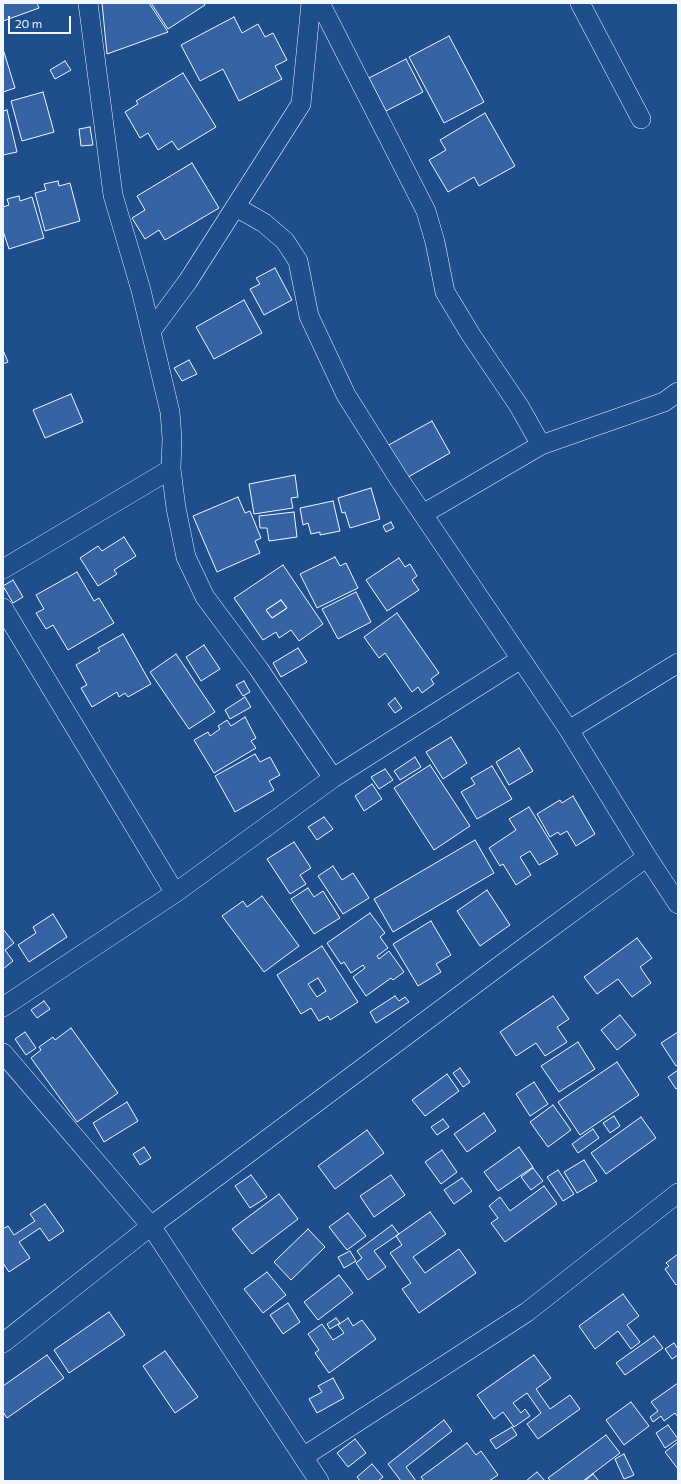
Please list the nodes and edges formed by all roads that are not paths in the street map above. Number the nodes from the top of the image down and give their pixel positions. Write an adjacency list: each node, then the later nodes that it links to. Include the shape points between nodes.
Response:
1 (88, 3): 7 (street, via 112,195)
2 (311, 3): 6 (street, via 301,104)
3 (320, 3): 9 (street, via 426,211 445,292 519,406)
4 (580, 3): 5 (street)
5 (642, 119)
6 (236, 207): 7 (street, via 188,281); 11 (street, via 264,223 285,241 298,261 309,316 346,395)
7 (151, 330): 10 (street, via 170,412)
8 (678, 392): 9 (street, via 664,402)
9 (541, 445): 11 (street)
10 (171, 470): 12 (street); 17 (street, via 186,557 205,597 258,668)
11 (423, 514): 14 (street)
12 (3, 569)
13 (3, 608): 19 (street)
14 (521, 659): 16 (street); 17 (street)
15 (678, 663): 16 (street)
16 (569, 730): 18 (street)
17 (333, 778): 19 (street)
18 (647, 857): 20 (street); 24 (street)
19 (175, 893): 21 (street)
20 (678, 904)
21 (3, 1007)
22 (3, 1053): 24 (street)
23 (678, 1193): 26 (street, via 527,1312)
24 (151, 1226): 25 (street); 26 (street)
25 (3, 1343)
26 (303, 1457): 27 (street)
27 (319, 1481)

